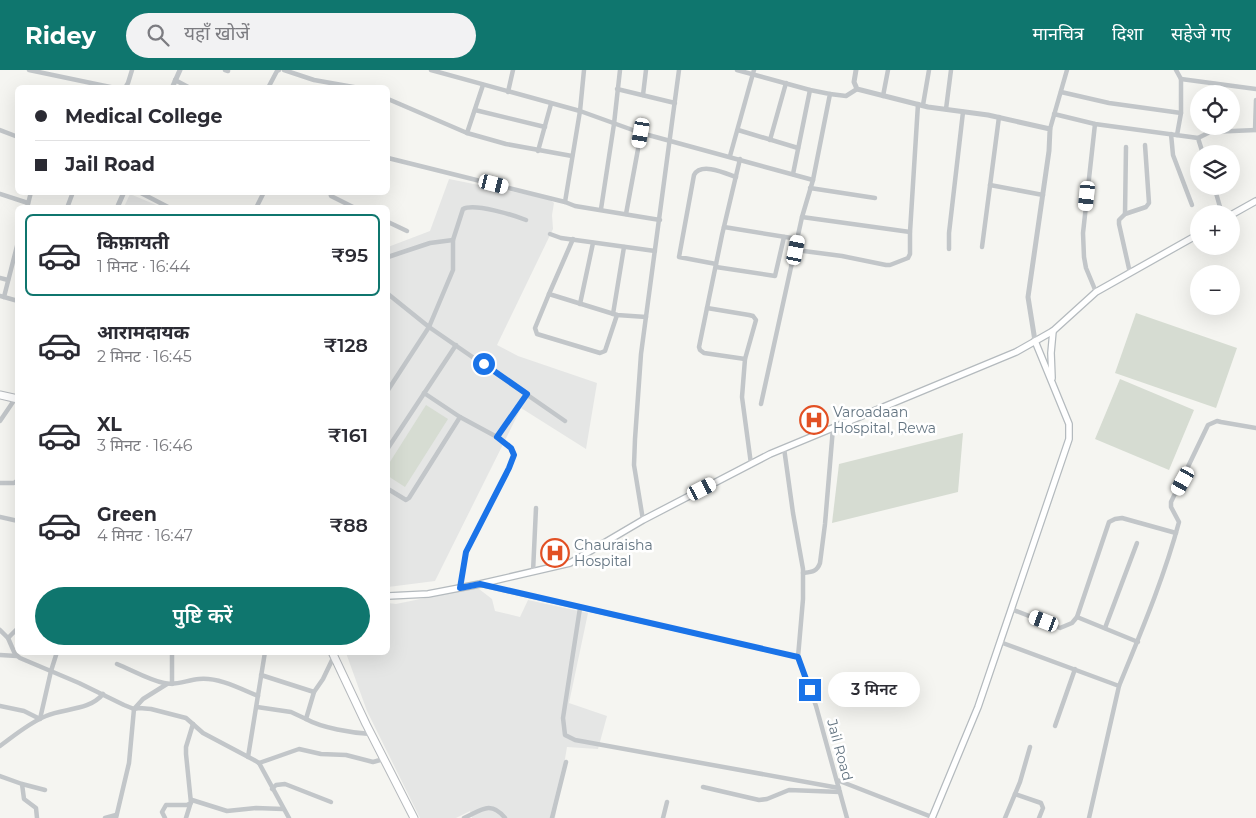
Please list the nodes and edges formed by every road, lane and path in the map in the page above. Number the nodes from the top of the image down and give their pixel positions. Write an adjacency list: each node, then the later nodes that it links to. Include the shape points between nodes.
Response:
1 (29, 70): 20 (street)
2 (64, 70): 22 (street)
3 (132, 70): 28 (street)
4 (180, 70): 24 (street)
5 (279, 70): 31 (street)
6 (284, 70): 32 (street)
7 (431, 70): 33 (street)
8 (513, 70): 38 (street)
9 (584, 70): 50 (street)
10 (620, 70): 34 (street)
11 (646, 70): 41 (street)
12 (679, 70): 45 (street)
13 (737, 70): 21 (street)
14 (856, 70): 35 (street, via 854,82)
15 (888, 70): 42 (street)
16 (929, 70): 47 (street)
17 (951, 70): 48 (street)
18 (1067, 70): 39 (street)
19 (1176, 70): 23 (street)
20 (38, 71): 22 (street)
21 (754, 72): 25 (street); 60 (street)
22 (62, 77): 27 (street)
23 (1181, 79): 26 (street); 52 (street)
24 (176, 80): 29 (street); 30 (street)
25 (786, 83): 37 (street); 71 (street)
26 (1214, 84): 36 (street)
27 (101, 85)
28 (127, 85)
29 (174, 85)
30 (185, 85)
31 (270, 85)
32 (342, 85)
33 (483, 85): 38 (street); 49 (street)
34 (617, 89): 41 (street); 55 (street)
35 (857, 89): 40 (street, via 846,96); 42 (street)
36 (1256, 89)
37 (810, 90): 40 (street); 75 (street)
38 (508, 92): 46 (street)
39 (1061, 92): 52 (street); 53 (street)
40 (830, 94): 83 (street)
41 (643, 95): 45 (street)
42 (883, 96): 47 (street)
43 (390, 100): 63 (street)
44 (1256, 100): 61 (street)
45 (675, 103): 70 (street)
46 (551, 104): 50 (street); 57 (street)
47 (920, 105): 48 (street); 109 (street)
48 (946, 109): 51 (street)
49 (475, 110): 57 (street); 63 (street)
50 (580, 111): 55 (street); 77 (street)
51 (963, 112): 54 (street); 119 (street)
52 (1181, 113): 66 (street)
53 (1054, 114): 56 (street); 58 (street)
54 (998, 117): 58 (street); 84 (street)
55 (614, 124): 64 (street); 99 (street)
56 (1095, 124): 65 (street); 128 (street, via 1083,233 1085,262)
57 (545, 127): 76 (street)
58 (1050, 129): 89 (street)
59 (0, 130): 68 (street)
60 (738, 130): 71 (street); 78 (street)
61 (1256, 130): 62 (street)
62 (1240, 131)
63 (467, 133): 76 (street)
64 (641, 133): 70 (street); 101 (street)
65 (1171, 134): 66 (street); 96 (street, via 1174,156)
66 (1177, 135): 69 (street)
67 (1204, 135): 69 (street)
68 (15, 136)
69 (1198, 138): 73 (street)
70 (670, 140): 78 (street); 105 (street)
71 (770, 140): 75 (street)
72 (1145, 145): 102 (street, via 1149,203)
73 (1200, 145)
74 (1126, 147): 102 (street)
75 (798, 148): 81 (street)
76 (538, 150): 77 (street)
77 (572, 156): 92 (street)
78 (730, 156): 80 (street)
79 (390, 158): 92 (street)
80 (740, 159): 81 (street); 82 (street)
81 (793, 174): 83 (street)
82 (736, 177): 107 (street); 124 (street, via 702,168 694,175 679,257)
83 (813, 180): 85 (street)
84 (990, 185): 89 (street); 118 (street)
85 (810, 188): 90 (street); 103 (street)
86 (0, 194): 93 (street)
87 (145, 195): 94 (street)
88 (331, 195): 95 (street)
89 (1043, 195): 139 (street, via 1028,297)
90 (875, 198)
91 (1256, 201): 97 (main road)
92 (565, 202): 99 (street)
93 (28, 205)
94 (164, 205)
95 (349, 205)
96 (1192, 205)
97 (1249, 205): 98 (street); 100 (main road)
98 (1256, 206)
99 (601, 209): 101 (street)
100 (1240, 210)
101 (626, 214): 105 (street)
102 (1125, 214): 125 (street, via 1119,224)
103 (802, 217): 109 (street); 113 (street)
104 (526, 220): 115 (street, via 468,207 461,212)
105 (660, 220): 121 (street)
106 (390, 223): 108 (street)
107 (724, 227): 111 (street); 124 (street)
108 (407, 231)
109 (910, 232): 120 (street, via 908,258 890,265)
110 (550, 234): 112 (street)
111 (784, 236): 113 (street); 124 (street, via 775,276)
112 (573, 239): 116 (street); 129 (street)
113 (798, 239): 120 (street)
114 (1190, 239): 125 (main road)
115 (453, 240): 123 (street, via 430,243); 137 (street, via 453,270)
116 (593, 243): 117 (street); 133 (street)
117 (624, 247): 121 (street); 135 (street)
118 (982, 247)
119 (949, 249)
120 (796, 250): 149 (street)
121 (655, 251): 136 (street)
122 (15, 253): 127 (street)
123 (390, 256)
124 (716, 265): 134 (street)
125 (1130, 273): 128 (main road)
126 (0, 278): 127 (street)
127 (8, 280): 131 (street)
128 (1096, 292): 138 (main road)
129 (549, 294): 133 (street); 135 (street, via 535,328 538,334 600,353 605,351)
130 (390, 296): 137 (street)
131 (2, 297): 132 (street)
132 (15, 300)
133 (580, 304): 135 (street)
134 (707, 308): 141 (street, via 700,350); 141 (street, via 753,316 756,320)
135 (615, 314): 136 (street)
136 (646, 317): 165 (street, via 635,439 635,478)
137 (429, 327): 140 (street); 143 (street)
138 (1053, 330): 139 (main road); 142 (main road)
139 (1036, 341): 142 (main road); 153 (main road)
140 (456, 345): 144 (street); 145 (street)
141 (745, 359): 158 (street, via 742,397)
142 (1052, 380): 174 (main road, via 1069,424 1069,439)
143 (390, 387)
144 (424, 394): 150 (street); 156 (street)
145 (527, 394): 152 (street); 155 (street)
146 (0, 395): 147 (main road)
147 (15, 399)
148 (15, 400): 151 (street)
149 (761, 404)
150 (460, 417): 155 (street); 161 (street, via 409,498 406,500)
151 (0, 421)
152 (565, 421)
153 (833, 428): 157 (main road); 169 (street, via 820,563 815,571)
154 (1256, 428): 166 (street, via 1217,421 1208,426 1171,502 1179,520)
155 (497, 437): 171 (street, via 511,448 514,455 466,552)
156 (390, 445)
157 (784, 448): 158 (main road); 169 (street)
158 (752, 464): 165 (main road)
159 (15, 482): 160 (street)
160 (0, 483)
161 (390, 490)
162 (536, 508): 168 (street)
163 (0, 518): 164 (street)
164 (15, 520)
165 (643, 520): 168 (main road, via 570,563)
166 (1176, 533): 175 (street, via 1122,518 1109,522); 181 (street)
167 (1137, 543): 176 (street)
168 (533, 572): 170 (main road)
169 (803, 573): 190 (street)
170 (480, 584): 171 (main road); 173 (street)
171 (460, 588): 172 (main road)
172 (390, 596)
173 (580, 608): 190 (street); 220 (street, via 563,718 565,735 576,740)
174 (1011, 609): 175 (street, via 1060,628); 180 (main road)
175 (1077, 617): 176 (street)
176 (1105, 628): 181 (street)
177 (0, 630): 179 (street)
178 (15, 631): 179 (street)
179 (8, 638): 182 (street)
180 (1000, 642): 192 (street); 227 (main road, via 978,707)
181 (1138, 642): 196 (street)
182 (15, 652)
183 (0, 655): 189 (street)
184 (56, 655): 193 (street)
185 (172, 655): 195 (street)
186 (265, 655): 194 (street)
187 (333, 655): 197 (street)
188 (333, 655): 207 (main road)
189 (17, 656): 193 (street)
190 (798, 657): 215 (street, Jail Road)
191 (117, 664): 195 (street)
192 (1075, 669): 196 (street); 206 (street)
193 (51, 671): 198 (street); 203 (street)
194 (262, 675): 197 (street); 199 (street)
195 (169, 684): 199 (street, via 208,680); 202 (street)
196 (1119, 686): 241 (street)
197 (314, 692): 204 (street)
198 (103, 694): 202 (street); 203 (street, via 95,702)
199 (258, 696): 201 (street)
200 (0, 706): 203 (street)
201 (257, 707): 204 (street, via 291,712); 210 (street)
202 (134, 709): 205 (street, via 144,708 182,717); 226 (street, via 129,763)
203 (40, 719): 208 (street)
204 (306, 719): 207 (street, via 329,727)
205 (193, 724): 210 (street, via 203,733); 224 (street, via 186,747)
206 (1055, 726)
207 (371, 734): 211 (main road)
208 (0, 746)
209 (1030, 746): 221 (street)
210 (248, 757): 213 (street)
211 (384, 759): 213 (street, via 373,762 299,748); 233 (main road)
212 (566, 762): 236 (street)
213 (259, 763): 218 (street)
214 (0, 776): 216 (street)
215 (837, 780): 220 (street, Jail Road); 227 (street)
216 (22, 784): 219 (street); 228 (street, via 24,799 36,808)
217 (703, 787): 220 (street, via 759,800 789,790)
218 (272, 789): 222 (street, via 285,784); 225 (street)
219 (45, 790)
220 (839, 790): 238 (street, Jail Road)
221 (1015, 794): 239 (street); 240 (street, via 1041,803 1043,808)
222 (331, 802)
223 (667, 802): 237 (street)
224 (191, 803): 225 (street, via 227,810); 230 (street, via 166,806 162,812); 231 (street)
225 (284, 809): 232 (street)
226 (116, 817): 229 (street)
227 (932, 817)
228 (37, 818)
229 (105, 818)
230 (165, 818)
231 (186, 818)
232 (289, 818)
233 (414, 818)
234 (464, 818): 235 (street, via 489,807 497,809)
235 (504, 818)
236 (552, 818)
237 (663, 818)
238 (847, 818)
239 (1005, 818)
240 (1039, 818)
241 (1089, 818)

